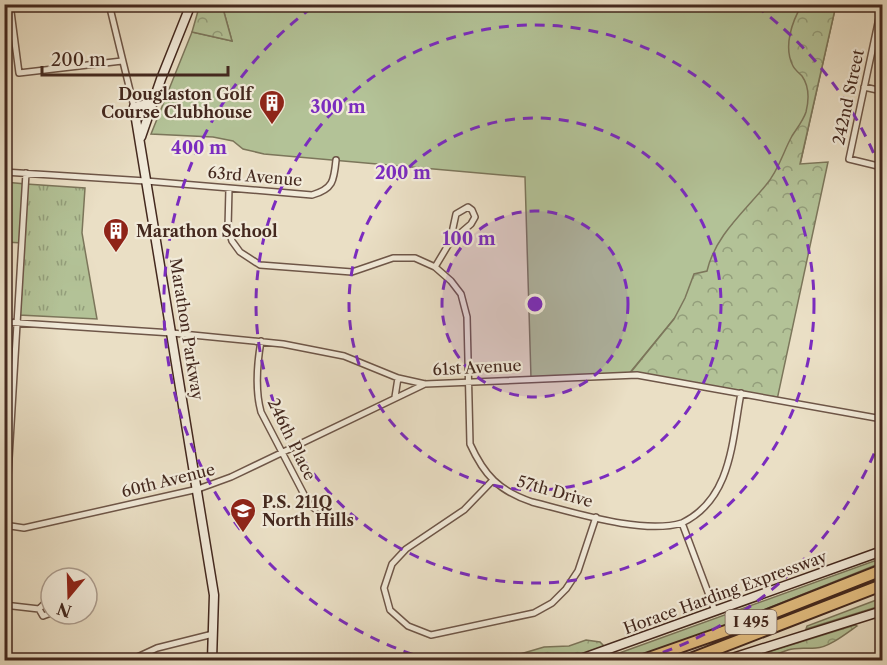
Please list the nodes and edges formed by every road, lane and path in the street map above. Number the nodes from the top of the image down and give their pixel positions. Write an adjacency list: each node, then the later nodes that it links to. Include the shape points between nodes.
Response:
1 (10, 4): 6 (street, via 19,73)
2 (109, 4): 6 (street, Marathon Parkway)
3 (191, 4): 9 (street)
4 (882, 4): 5 (street, 242nd Street)
5 (881, 15): 7 (street, 242nd Street)
6 (122, 61): 10 (street, Marathon Parkway)
7 (864, 87): 8 (street); 13 (street, 242nd Street, via 849,159)
8 (882, 91)
9 (152, 103): 10 (street); 11 (street)
10 (134, 106): 11 (street, Marathon Parkway)
11 (140, 140): 16 (street, Marathon Parkway)
12 (336, 160): 17 (street, 63rd Avenue, via 330,186 312,195)
13 (882, 167)
14 (4, 172): 15 (street, 63rd Avenue)
15 (26, 173): 16 (street, 63rd Avenue); 21 (street)
16 (146, 180): 17 (street, 63rd Avenue); 22 (street, Marathon Parkway)
17 (229, 188): 19 (street, via 228,228 232,241 240,252 260,265 352,272 393,258 415,258)
18 (450, 242): 18 (street, via 475,217 468,207 456,214); 19 (street)
19 (435, 267): 25 (street, 57th Drive, via 461,294 464,303)
20 (4, 322): 21 (street, 61st Avenue)
21 (18, 323): 22 (street, 61st Avenue); 36 (street)
22 (172, 333): 23 (street, 61st Avenue); 32 (street, Marathon Parkway)
23 (261, 341): 24 (street, 61st Avenue, via 345,356); 30 (street, 246th Place, via 257,399)
24 (398, 378): 26 (street, 61st Avenue); 28 (street)
25 (468, 381): 26 (street, 61st Avenue); 27 (street, 61st Avenue, via 637,375); 31 (street, 57th Drive, via 470,444)
26 (425, 384): 28 (street, 60th Avenue)
27 (741, 393): 29 (street, 61st Avenue); 35 (street, via 723,482 703,508)
28 (394, 397): 30 (street, 60th Avenue)
29 (882, 419)
30 (281, 452): 32 (street, 60th Avenue); 33 (street, 246th Place)
31 (493, 480): 34 (street, 57th Drive, via 516,497); 34 (street, via 464,510 406,549 392,564 384,588 390,610 408,626 431,634 534,613 552,603 578,571)
32 (198, 489): 36 (street, 60th Avenue, via 24,528); 45 (street, Marathon Parkway, via 214,595)
33 (315, 509)
34 (596, 517): 35 (street, 57th Drive, via 647,527)
35 (682, 523): 43 (street)
36 (5, 525): 37 (street)
37 (4, 542)
38 (882, 551): 43 (street, Horace Harding Expressway)
39 (882, 569): 49 (highway, I 495)
40 (882, 586): 50 (highway, I 495)
41 (4, 605): 42 (street)
42 (39, 609)
43 (715, 611): 48 (street, Horace Harding Expressway)
44 (882, 611): 51 (street)
45 (213, 634): 46 (street, via 157,648); 47 (street, Marathon Parkway)
46 (131, 660)
47 (212, 660)
48 (578, 660)
49 (643, 660)
50 (688, 660)
51 (726, 660)

